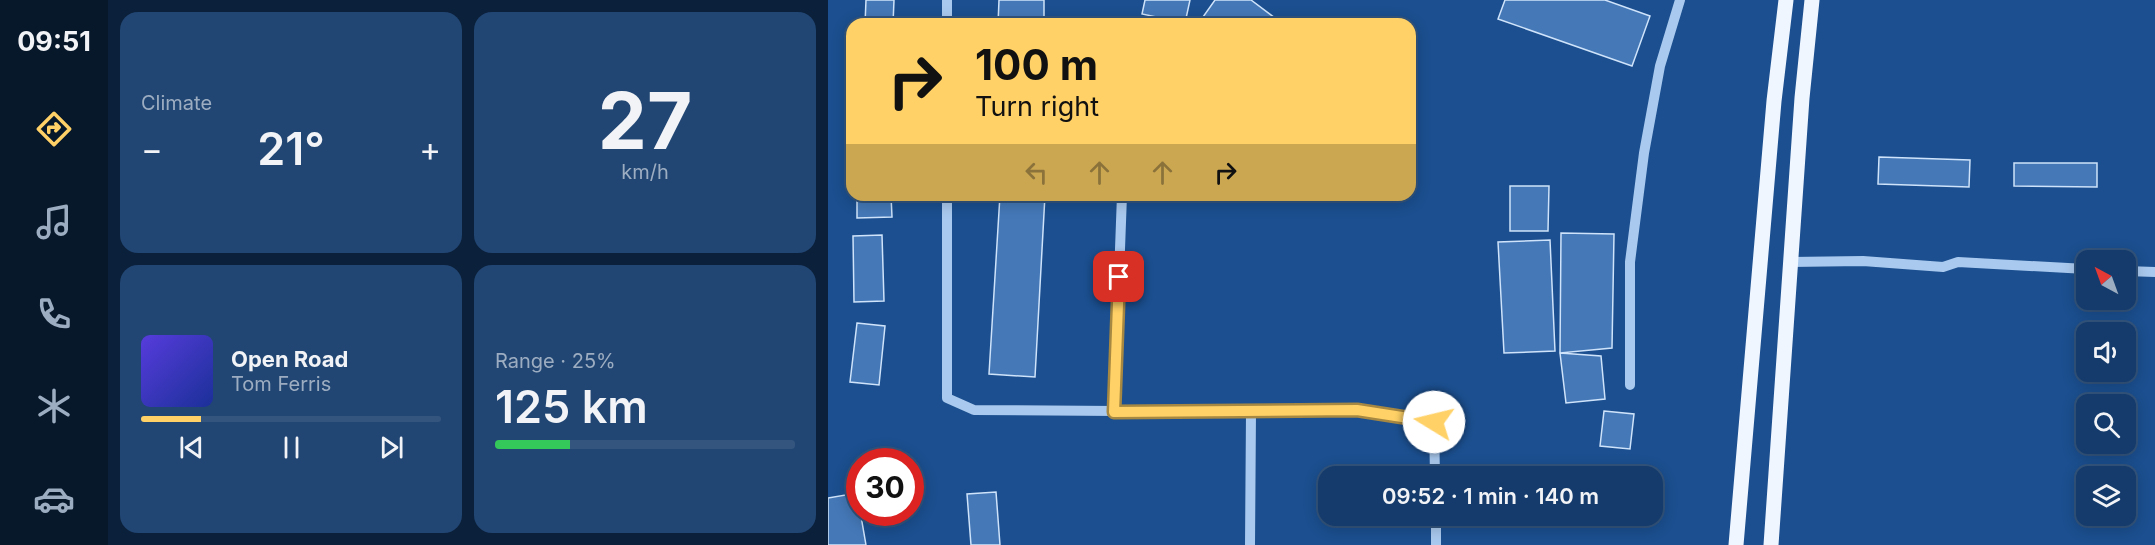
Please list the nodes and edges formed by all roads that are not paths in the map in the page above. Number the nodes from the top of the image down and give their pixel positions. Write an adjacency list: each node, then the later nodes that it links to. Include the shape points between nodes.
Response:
1 (947, 0): 5 (street)
2 (1680, 0): 12 (street, via 1660,66 1630,262)
3 (1786, 0): 19 (main road)
4 (1812, 0): 8 (main road)
5 (947, 18)
6 (947, 201): 13 (street, via 947,398 974,410)
7 (1122, 201): 13 (street)
8 (1790, 262): 9 (street, via 1863,261 1943,267 1958,262); 20 (main road)
9 (2076, 268)
10 (2136, 271): 11 (street)
11 (2155, 272)
12 (1630, 385)
13 (1114, 412): 14 (street)
14 (1251, 412): 15 (street, via 1357,410 1434,422); 17 (street)
15 (1435, 466)
16 (1436, 526): 18 (street)
17 (1250, 545)
18 (1436, 545)
19 (1736, 545)
20 (1771, 545)

